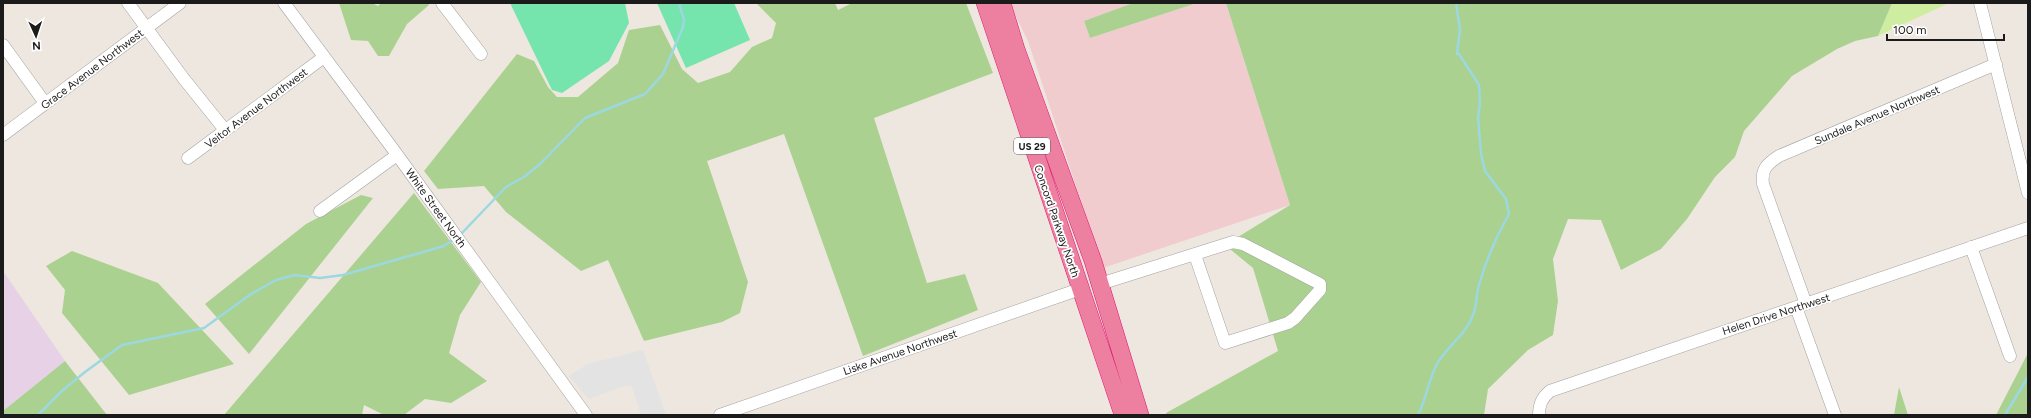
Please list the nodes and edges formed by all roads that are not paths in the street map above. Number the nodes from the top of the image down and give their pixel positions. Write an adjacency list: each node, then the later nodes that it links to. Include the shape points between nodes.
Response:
1 (128, 3): 8 (street)
2 (180, 3): 8 (street, Grace Avenue Northwest)
3 (284, 3): 11 (street, White Street North)
4 (442, 3): 10 (street)
5 (985, 3): 14 (highway, Concord Parkway North / US 29)
6 (1002, 3): 13 (highway, Concord Parkway North / US 29)
7 (1980, 3): 12 (street)
8 (146, 28): 15 (street, Grace Avenue Northwest); 16 (street)
9 (3, 45): 15 (street)
10 (481, 54)
11 (324, 57): 16 (street, Veitor Avenue Northwest); 18 (street, White Street North)
12 (1996, 64): 21 (street); 28 (street, Sundale Avenue Northwest, via 1779,156 1767,164 1763,171 1763,184)
13 (1031, 90): 14 (highway); 26 (highway, Concord Parkway North / US 29)
14 (1015, 96): 20 (highway, Concord Parkway North / US 29)
15 (45, 103): 17 (street, Grace Avenue Northwest)
16 (225, 130): 19 (street, Veitor Avenue Northwest)
17 (3, 135)
18 (397, 155): 22 (street); 31 (street, White Street North)
19 (188, 158)
20 (1040, 170): 26 (highway, via 1060,208 1084,269 1092,282); 27 (highway, Concord Parkway North / US 29)
21 (2028, 193)
22 (320, 211)
23 (2028, 228): 24 (street, Helen Drive Northwest)
24 (1971, 247): 28 (street, Helen Drive Northwest); 29 (street)
25 (1195, 255): 25 (street, via 1225,343 1288,323 1320,290 1320,284 1243,244 1233,242); 26 (street)
26 (1100, 284): 30 (highway, Concord Parkway North / US 29)
27 (1080, 289): 30 (highway, via 1090,293 1110,347); 32 (street, Liske Avenue Northwest); 33 (highway, Concord Parkway North / US 29)
28 (1801, 305): 35 (street, Helen Drive Northwest, via 1550,391 1540,404); 36 (street)
29 (2010, 356)
30 (1122, 361): 34 (highway, Concord Parkway North / US 29)
31 (586, 415)
32 (720, 415)
33 (1123, 415)
34 (1140, 415)
35 (1539, 415)
36 (1835, 415)

